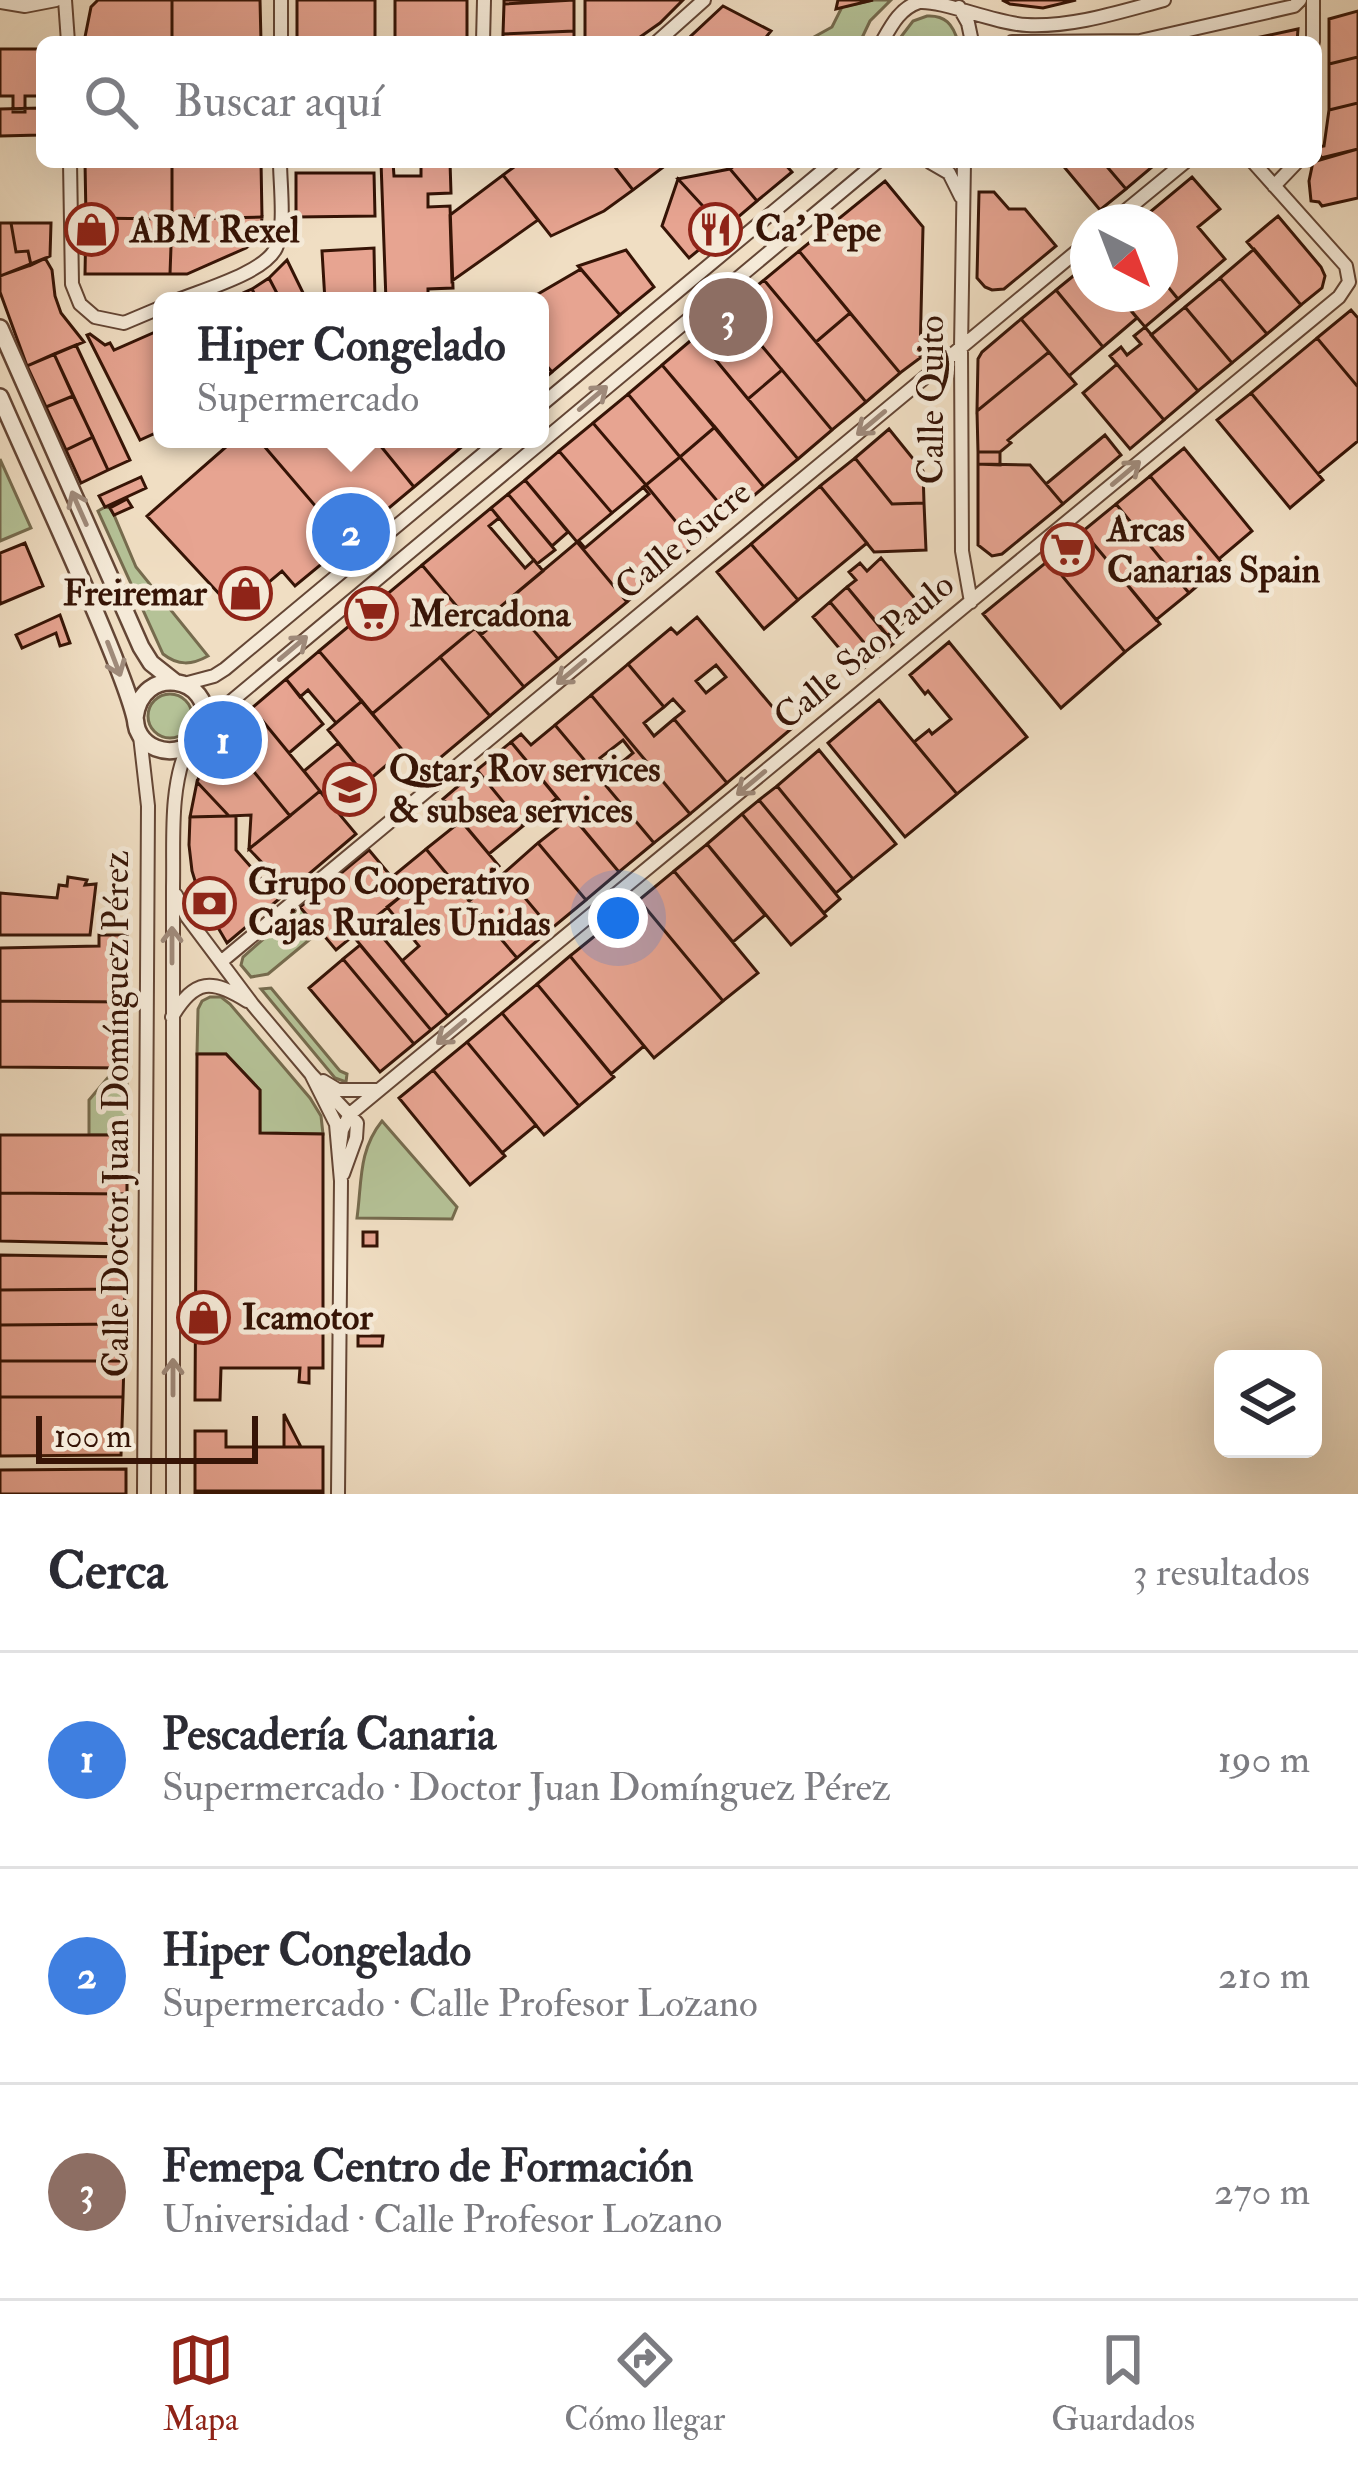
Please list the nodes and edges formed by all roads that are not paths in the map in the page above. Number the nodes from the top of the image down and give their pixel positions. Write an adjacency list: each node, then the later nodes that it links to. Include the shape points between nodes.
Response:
1 (60, 0): 9 (street); 11 (street)
2 (281, 0): 12 (street)
3 (484, 0): 13 (street)
4 (704, 0): 14 (street)
5 (1164, 0): 10 (street, via 1084,21 1025,25)
6 (1300, 0): 17 (street)
7 (1313, 0): 18 (street)
8 (921, 1): 10 (street); 15 (street)
9 (1, 4)
10 (958, 4): 16 (street)
11 (67, 36)
12 (280, 36)
13 (483, 36)
14 (664, 36)
15 (886, 36)
16 (971, 36)
17 (1162, 36)
18 (1313, 36)
19 (70, 168): 34 (street, via 72,284 80,304 124,322)
20 (280, 168): 33 (street, via 275,252)
21 (825, 168): 38 (street)
22 (870, 168): 39 (street, one-way to 22)
23 (940, 168): 30 (street)
24 (957, 168): 30 (street, Calle Quito)
25 (964, 168): 30 (street, Calle Quito)
26 (1178, 168): 31 (street)
27 (1258, 168): 29 (street)
28 (1294, 168): 29 (street)
29 (1274, 186): 42 (street, Calle Sao Paulo, one-way to 29, via 1339,297 1349,282 1346,266)
30 (962, 198): 36 (street, Calle Quito)
31 (1134, 204)
32 (1070, 257): 36 (street, Calle Sucre)
33 (198, 292)
34 (153, 311)
35 (0, 328): 43 (street, one-way to 35, via 141,647)
36 (961, 348): 42 (street, Calle Quito, via 962,551); 49 (street, Calle Sucre, one-way to 49)
37 (0, 397): 44 (street, one-way to 44)
38 (549, 398)
39 (549, 436)
40 (490, 448): 43 (street, via 225,669)
41 (535, 448): 45 (street, one-way to 41)
42 (971, 602): 53 (street, Calle Sao Paulo, one-way to 53)
43 (180, 683): 44 (street, via 150,688); 45 (street, via 201,700)
44 (135, 718): 46 (street)
45 (204, 724): 47 (street)
46 (140, 735): 47 (street, via 167,752); 57 (street, Calle Doctor Juan Domínguez Pérez, via 148,806)
47 (188, 746): 48 (street, Calle Doctor Juan Domínguez Pérez, via 175,807)
48 (173, 887): 49 (street); 51 (street, Calle Doctor Juan Domínguez Pérez, one-way to 48)
49 (222, 961): 50 (street)
50 (253, 1005): 51 (street, via 222,986 205,986 184,997); 52 (street)
51 (172, 1018): 58 (street, Calle Doctor Juan Domínguez Pérez, one-way to 51)
52 (311, 1074): 53 (street, via 338,1090); 54 (street); 55 (street, via 336,1124)
53 (380, 1090): 54 (street, Calle Sao Paulo)
54 (350, 1114): 55 (street); 56 (street, via 356,1138)
55 (338, 1154): 56 (street)
56 (341, 1181): 59 (street)
57 (144, 1494)
58 (173, 1494)
59 (338, 1494)

